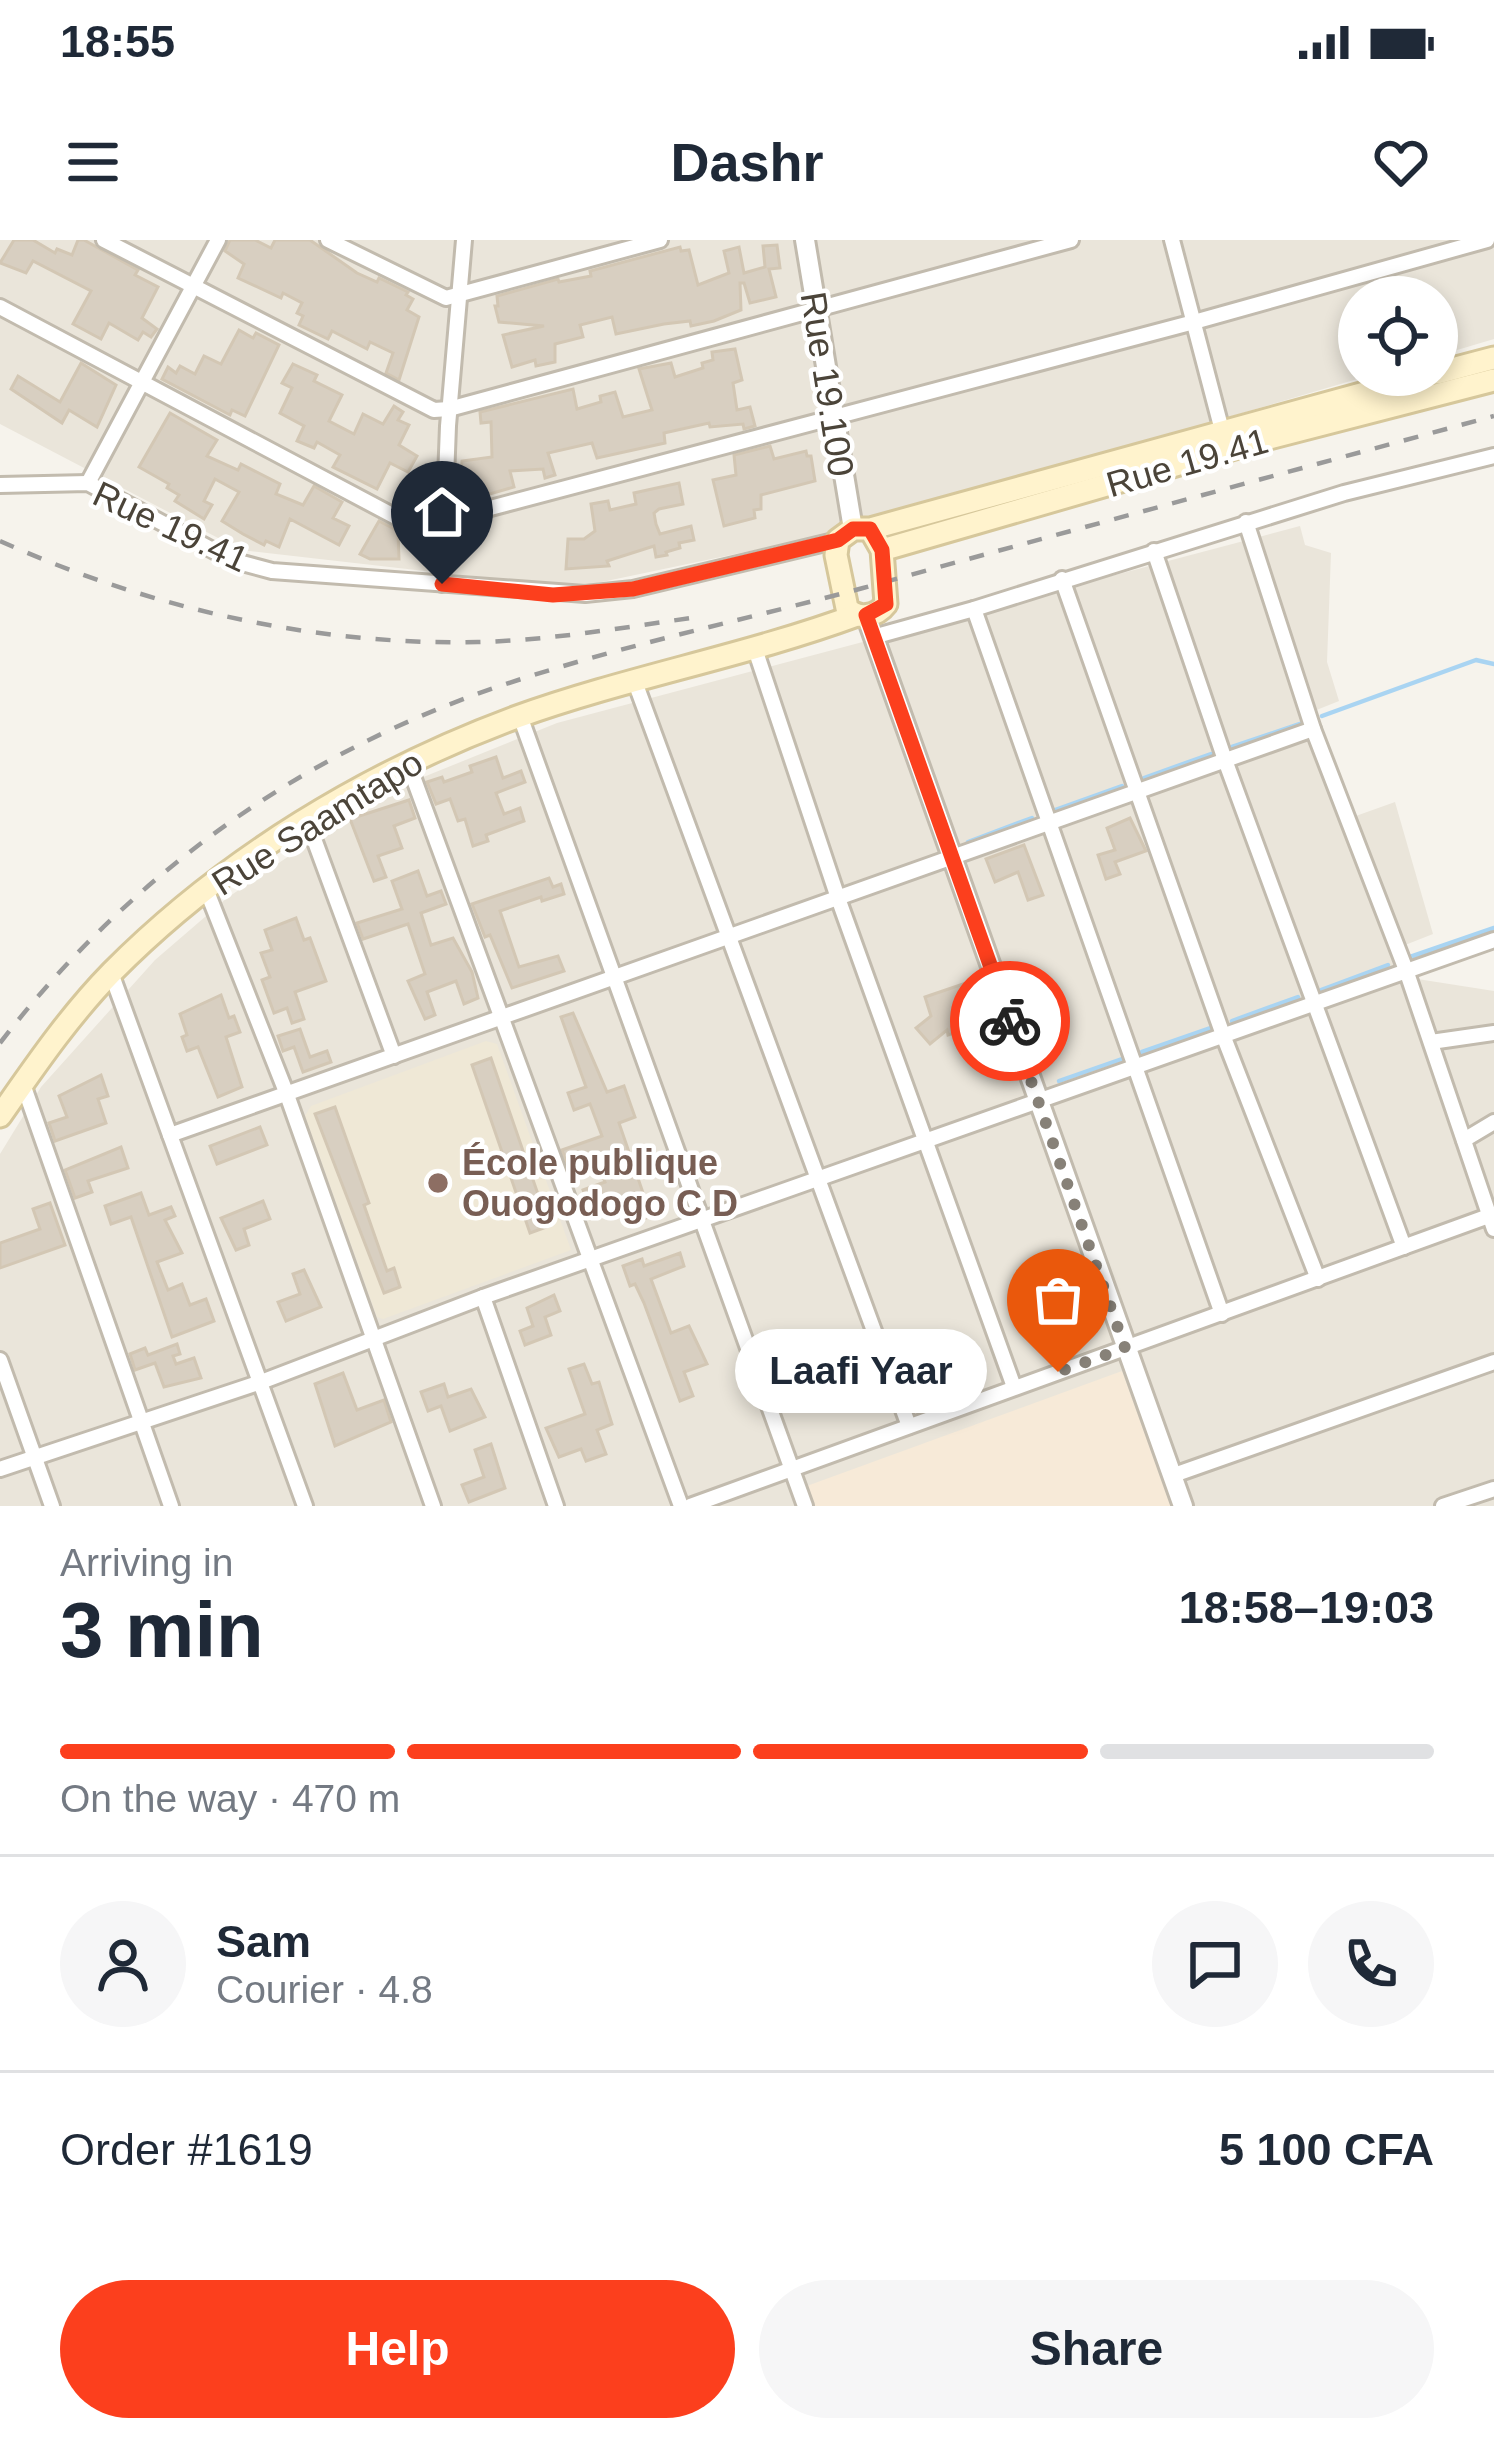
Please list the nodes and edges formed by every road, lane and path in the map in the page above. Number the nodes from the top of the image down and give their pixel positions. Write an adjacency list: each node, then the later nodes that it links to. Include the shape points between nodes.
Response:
1 (104, 240): 10 (street)
2 (218, 240): 10 (street)
3 (328, 240): 11 (street, via 436,295)
4 (464, 240): 11 (street)
5 (660, 240): 11 (street)
6 (805, 240): 13 (street, Rue 19.100)
7 (1071, 240): 13 (street)
8 (1172, 240): 14 (street)
9 (1486, 240): 14 (street)
10 (193, 285): 18 (street); 20 (street, via 420,405)
11 (458, 297): 20 (street)
12 (0, 308): 18 (street)
13 (816, 310): 20 (street); 21 (street, Rue 19.100)
14 (1194, 322): 21 (street); 22 (street)
15 (1494, 358): 16 (main road, Rue 19.41)
16 (1458, 367)
17 (1494, 380): 22 (main road, Rue 19.41)
18 (141, 385): 24 (street); 29 (street)
19 (1364, 396): 22 (main road, Rue 19.41)
20 (449, 410): 26 (street)
21 (833, 419): 26 (street); 28 (street, Rue 19.100)
22 (1225, 440): 28 (main road, Rue 19.41); 30 (main road, Rue 19.41)
23 (1494, 456): 27 (street)
24 (88, 483): 25 (street, Rue 19.41); 33 (street, Rue 19.41, via 231,560 316,577)
25 (0, 485)
26 (445, 520): 29 (street)
27 (1246, 522): 31 (street); 39 (street)
28 (854, 532): 30 (main road); 33 (street, Rue 19.41, via 633,589 553,595); 35 (main road, via 842,593)
29 (443, 542): 33 (street)
30 (882, 550): 35 (main road, via 886,604)
31 (1154, 551): 32 (street); 40 (street)
32 (1062, 579): 34 (street); 42 (street)
33 (442, 584)
34 (974, 609): 35 (street); 44 (street)
35 (866, 622): 36 (main road, Rue Saamtapo); 45 (street)
36 (755, 649): 37 (main road, Rue Saamtapo); 47 (street)
37 (635, 682): 38 (main road, Rue Saamtapo); 48 (street)
38 (520, 716): 41 (main road, Rue Saamtapo); 52 (street)
39 (1313, 729): 40 (street); 50 (street)
40 (1225, 760): 42 (street); 53 (street)
41 (408, 763): 43 (main road, Rue Saamtapo); 54 (street)
42 (1137, 791): 44 (street); 56 (street)
43 (308, 820): 46 (main road, Rue Saamtapo); 58 (street)
44 (1049, 822): 45 (street); 59 (street)
45 (952, 857): 47 (street); 62 (street)
46 (206, 889): 51 (main road, Rue Saamtapo); 61 (street)
47 (838, 898): 48 (street); 66 (street)
48 (730, 936): 52 (street); 68 (street)
49 (1494, 940): 50 (street)
50 (1406, 970): 53 (street); 57 (street)
51 (111, 973): 60 (main road, Rue Saamtapo); 65 (street)
52 (615, 977): 54 (street); 69 (street)
53 (1315, 1003): 56 (street); 71 (street)
54 (502, 1017): 58 (street); 72 (street)
55 (1494, 1033): 57 (street)
56 (1223, 1035): 59 (street); 73 (street)
57 (1431, 1042): 67 (street)
58 (394, 1056): 61 (street)
59 (1135, 1066): 62 (street); 75 (street)
60 (22, 1084): 63 (main road, Rue Saamtapo); 82 (street)
61 (286, 1092): 65 (street); 76 (street)
62 (1038, 1101): 66 (street); 77 (street)
63 (0, 1116)
64 (1494, 1122): 67 (street)
65 (170, 1135): 80 (street)
66 (927, 1139): 68 (street); 81 (street)
67 (1464, 1140): 70 (street)
68 (816, 1179): 69 (street); 83 (street)
69 (703, 1220): 72 (street); 86 (street)
70 (1492, 1220): 71 (street)
71 (1404, 1247): 73 (street)
72 (591, 1259): 74 (street); 94 (street)
73 (1318, 1280): 75 (street)
74 (484, 1297): 76 (street); 93 (street)
75 (1222, 1314): 77 (street)
76 (372, 1337): 80 (street); 92 (street)
77 (1125, 1348): 81 (street); 87 (street)
78 (0, 1360): 84 (street)
79 (1494, 1362): 87 (street)
80 (261, 1382): 82 (street); 91 (street)
81 (1014, 1387): 83 (street)
82 (141, 1420): 84 (street); 90 (street)
83 (909, 1426): 86 (street)
84 (35, 1457): 85 (street); 89 (street)
85 (0, 1469)
86 (792, 1469): 94 (street); 95 (street)
87 (1171, 1476): 96 (street)
88 (1494, 1489): 97 (street)
89 (52, 1506)
90 (171, 1506)
91 (305, 1506)
92 (433, 1506)
93 (556, 1506)
94 (685, 1506)
95 (806, 1506)
96 (1183, 1506)
97 (1443, 1506)

